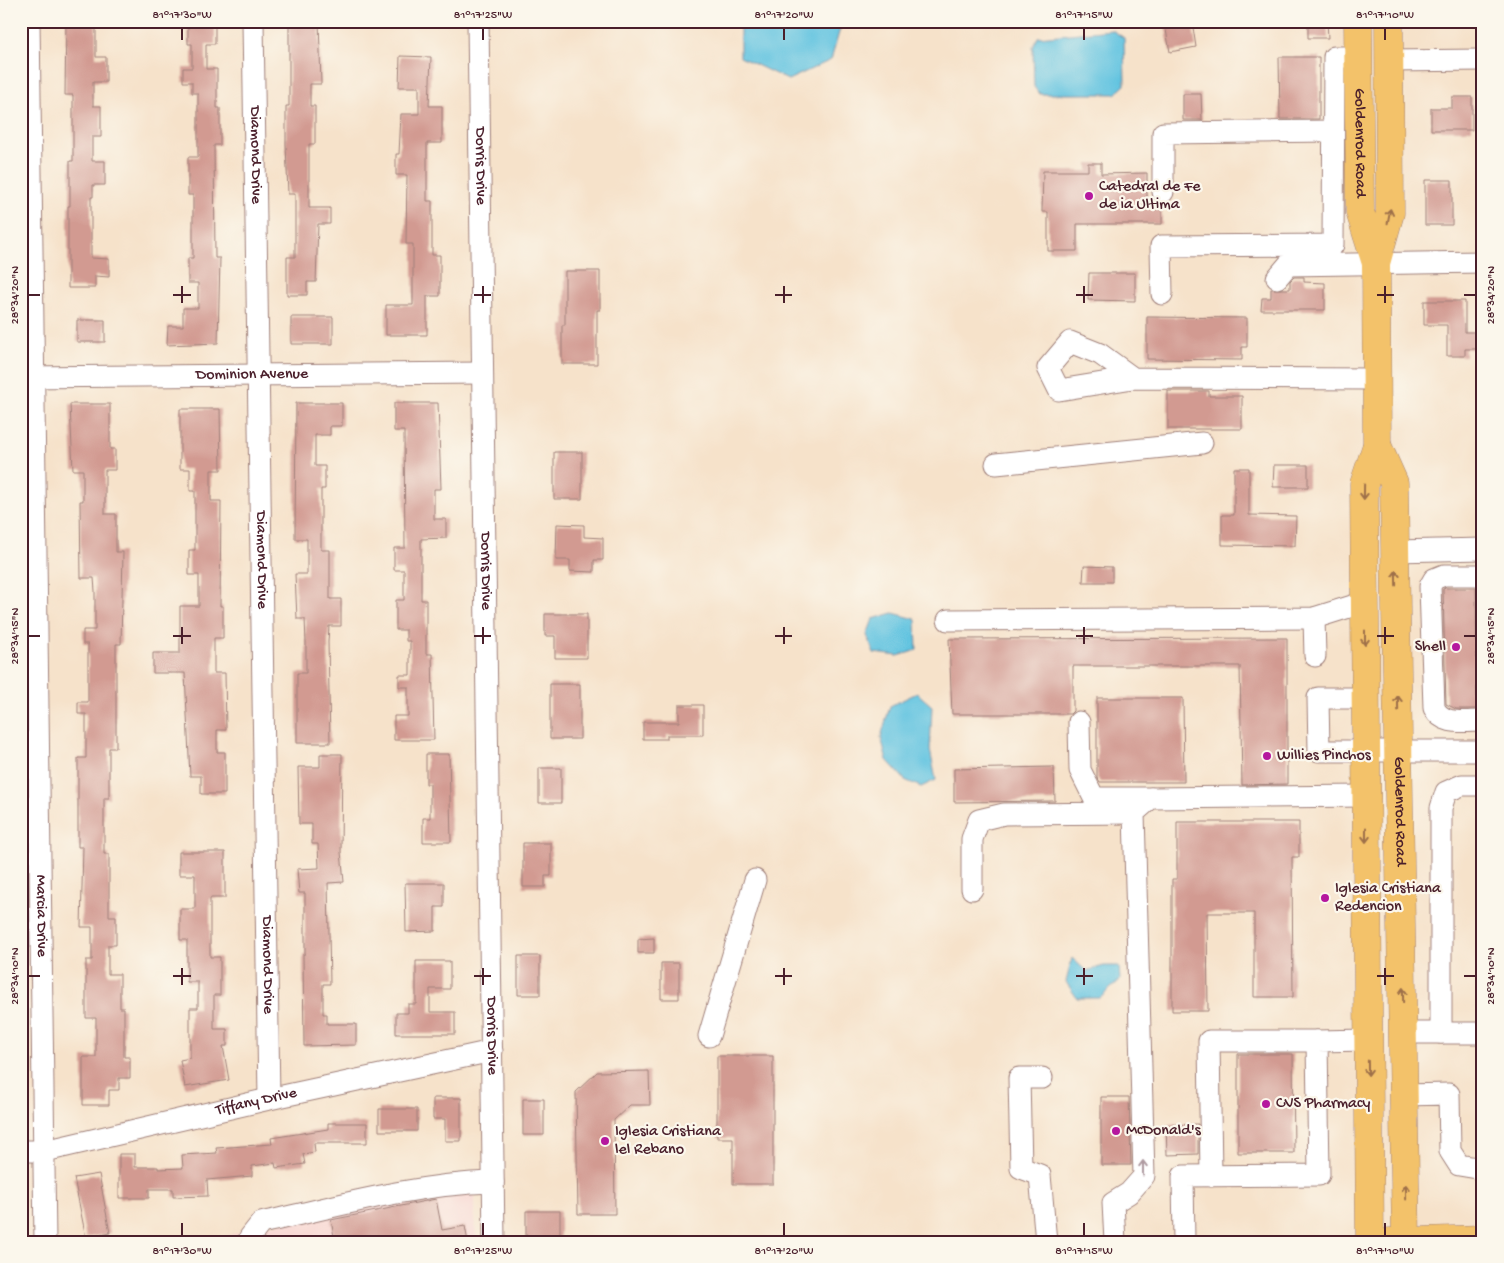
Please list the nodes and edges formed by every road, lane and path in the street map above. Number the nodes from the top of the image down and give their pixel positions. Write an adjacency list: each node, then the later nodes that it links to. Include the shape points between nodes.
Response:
1 (30, 21): 17 (street, Marcia Drive)
2 (253, 21): 16 (street, Diamond Drive)
3 (478, 21): 15 (street, Dorris Drive)
4 (1358, 21): 6 (main road, Goldenrod Road)
5 (1389, 21): 8 (main road, Goldenrod Road)
6 (1358, 56): 9 (street, via 1334,56); 12 (main road, Goldenrod Road, via 1360,212)
7 (1483, 60): 8 (street)
8 (1390, 61): 12 (main road, Goldenrod Road, one-way to 8, via 1390,213)
9 (1333, 131): 10 (street, via 1163,133); 14 (street, via 1333,245 1161,246)
10 (1163, 192)
11 (1483, 262): 12 (street)
12 (1376, 263): 13 (street, via 1288,265); 19 (main road, Goldenrod Road)
13 (1277, 278)
14 (1162, 294)
15 (482, 373): 16 (street, Dominion Avenue); 49 (street, Dorris Drive)
16 (256, 375): 17 (street, Dominion Avenue); 52 (street, Diamond Drive)
17 (28, 377): 53 (street, Marcia Drive)
18 (1133, 378): 19 (street)
19 (1376, 379): 21 (main road, Goldenrod Road)
20 (1202, 442): 22 (street)
21 (1377, 445): 24 (main road, Goldenrod Road, via 1394,484); 27 (main road, Goldenrod Road, one-way to 27, via 1364,484)
22 (996, 464)
23 (1482, 549): 24 (street); 25 (street)
24 (1395, 551): 36 (main road, Goldenrod Road, one-way to 24)
25 (1482, 574): 26 (street); 32 (street, via 1444,574 1434,579 1430,586 1434,708 1439,717 1447,721)
26 (1483, 592)
27 (1365, 602): 28 (street); 31 (main road, Goldenrod Road, one-way to 31)
28 (1314, 618): 29 (street); 30 (street)
29 (948, 620)
30 (1315, 656)
31 (1365, 698): 35 (main road, Goldenrod Road); 35 (street, via 1318,698 1319,751)
32 (1483, 721)
33 (1079, 722): 39 (street, via 1080,770 1094,798)
34 (1483, 751): 36 (street)
35 (1366, 752): 36 (street); 38 (main road, Goldenrod Road)
36 (1398, 752): 43 (main road, Goldenrod Road, one-way to 36)
37 (1483, 785): 44 (street, via 1462,785 1446,792 1442,808)
38 (1366, 796): 39 (street); 47 (main road, Goldenrod Road, one-way to 47)
39 (1151, 798): 40 (street)
40 (1134, 813): 42 (street, via 1004,814 979,820 972,839); 63 (street, one-way to 40, via 1114,1203 1129,1193 1144,1176)
41 (755, 880): 46 (street)
42 (972, 889)
43 (1403, 1033): 44 (street); 51 (main road, Goldenrod Road)
44 (1441, 1033): 45 (street)
45 (1483, 1033)
46 (709, 1036)
47 (1367, 1040): 48 (street); 65 (main road, Goldenrod Road, one-way to 65)
48 (1317, 1041): 56 (street, via 1319,1175); 56 (street, via 1209,1041)
49 (492, 1051): 52 (street, Tiffany Drive); 57 (street, Dorris Drive)
50 (1042, 1078): 62 (street, via 1020,1078 1021,1168 1040,1176)
51 (1404, 1096): 55 (street, via 1449,1094 1450,1152 1459,1165); 66 (main road, Goldenrod Road, one-way to 51)
52 (269, 1099): 53 (street, Tiffany Drive)
53 (45, 1151): 54 (street, Tiffany Drive); 59 (street, Marcia Drive)
54 (21, 1152)
55 (1483, 1169)
56 (1211, 1176): 64 (street, via 1183,1176)
57 (493, 1182): 60 (street, via 457,1183 394,1194 261,1223); 61 (street, Dorris Drive)
58 (1483, 1239): 66 (main road)
59 (45, 1242)
60 (249, 1242)
61 (494, 1242)
62 (1046, 1242)
63 (1115, 1242)
64 (1184, 1242)
65 (1370, 1242)
66 (1401, 1242)

